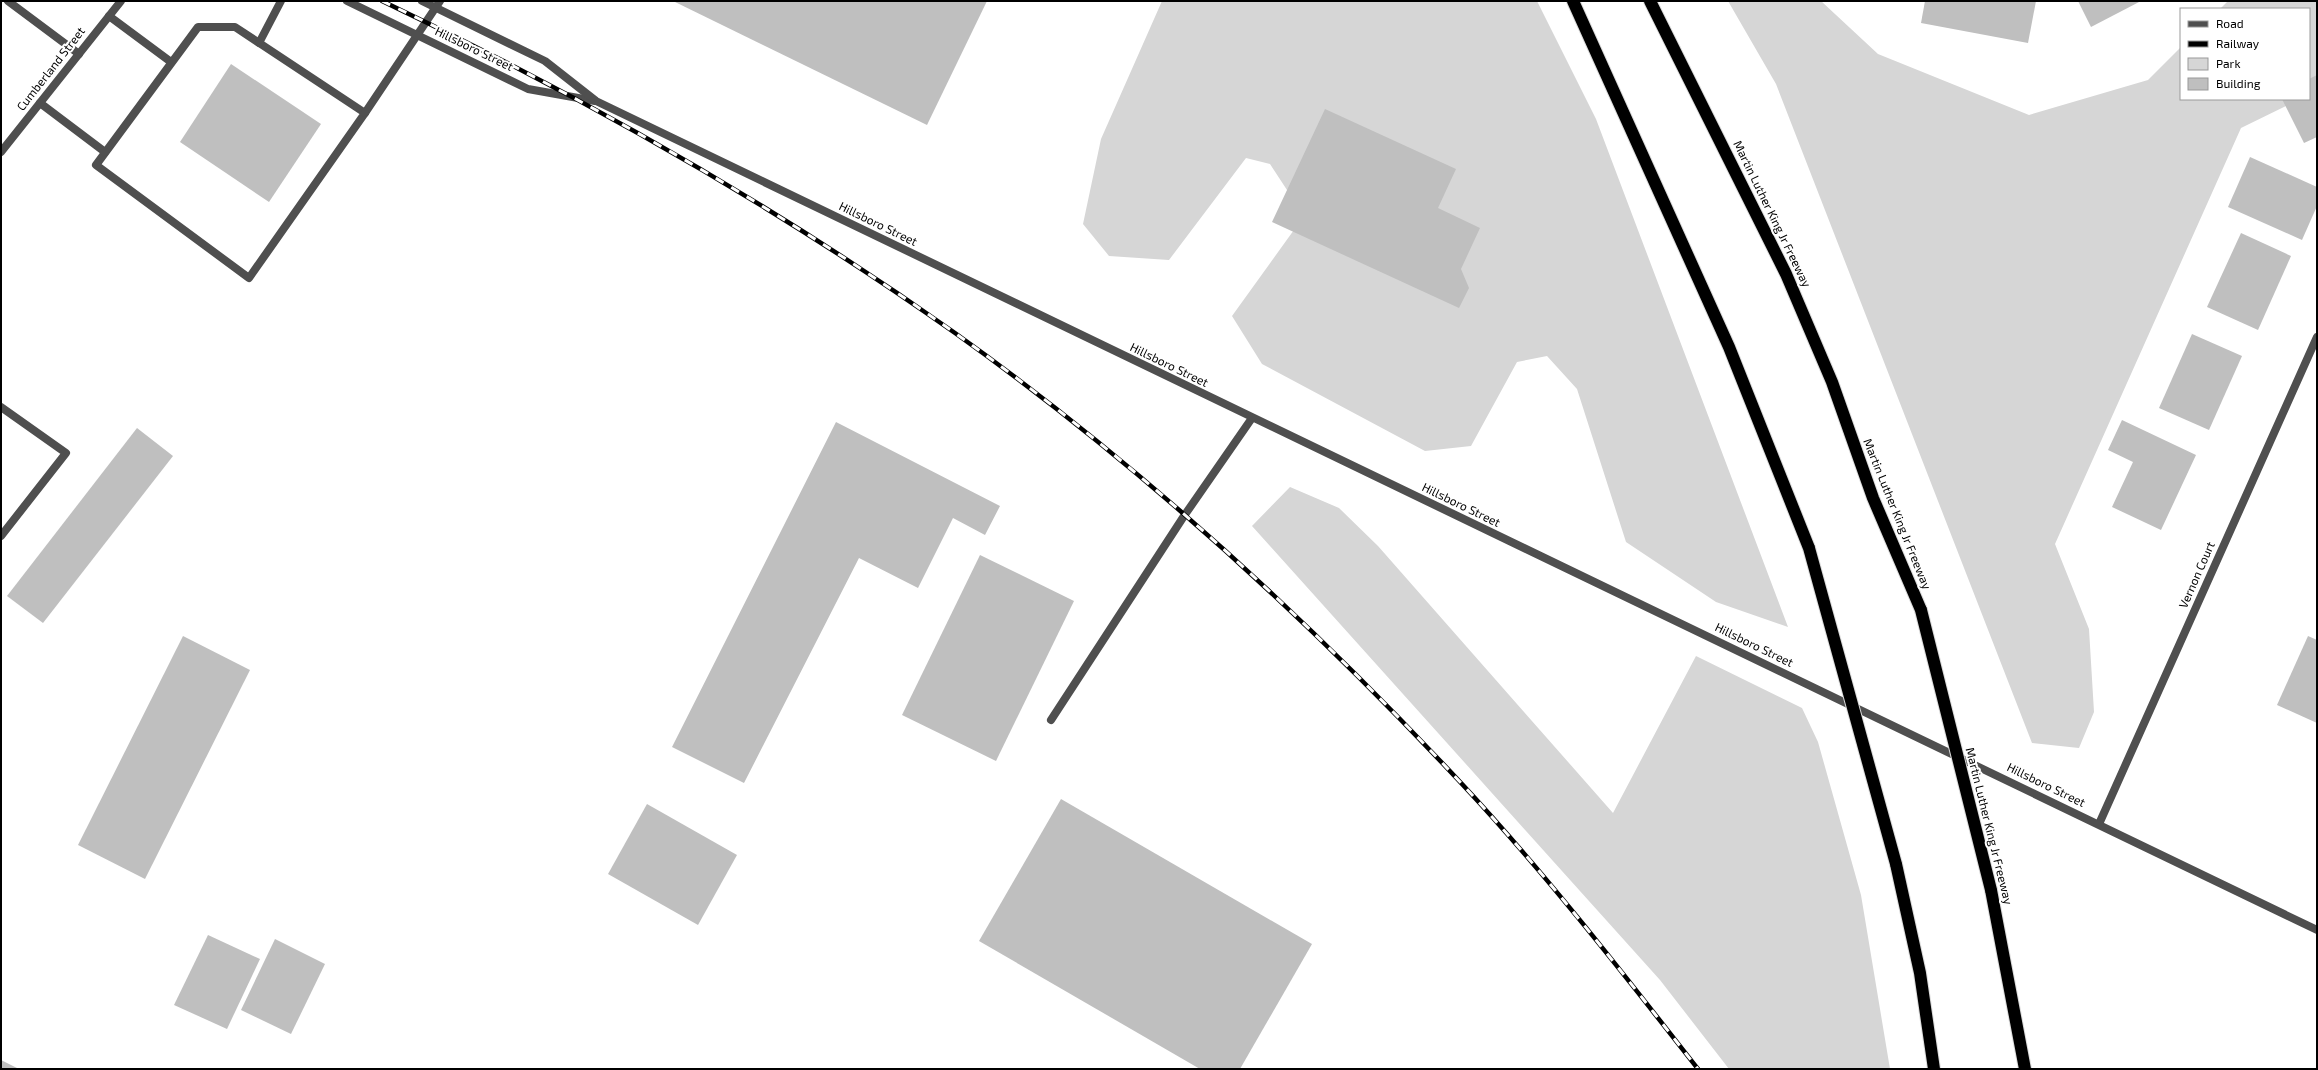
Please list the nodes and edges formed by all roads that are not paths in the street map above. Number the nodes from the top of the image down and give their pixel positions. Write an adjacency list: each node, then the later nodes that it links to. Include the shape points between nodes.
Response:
1 (8, 1): 12 (street)
2 (121, 1): 9 (street, Cumberland Street)
3 (281, 1): 11 (street)
4 (347, 1): 10 (street, Hillsboro Street)
5 (422, 1): 8 (street, Hillsboro Street)
6 (1573, 1): 26 (highway, bridge, via 1729,347 1810,548 1896,864 1920,973)
7 (1650, 1): 27 (highway, Martin Luther King Jr Freeway, bridge, via 1786,274 1832,382 1873,498 1921,610 1991,890)
8 (438, 4): 10 (street); 14 (street, Hillsboro Street, via 545,61)
9 (109, 16): 12 (street, Cumberland Street); 13 (street)
10 (418, 35): 14 (street, Hillsboro Street, via 528,89); 16 (street)
11 (259, 43): 13 (street, via 235,27 198,27); 16 (street)
12 (79, 54): 15 (street, Cumberland Street)
13 (171, 62): 18 (street)
14 (596, 101): 21 (street, Hillsboro Street)
15 (40, 103): 17 (street, Cumberland Street); 18 (street)
16 (365, 113): 18 (street, via 249,278 96,164)
17 (1, 152)
18 (105, 152)
19 (2317, 336): 24 (street, Vernon Court)
20 (1, 407): 22 (street, via 66,453)
21 (1252, 418): 23 (street, via 1184,516); 24 (street, Hillsboro Street)
22 (1, 536)
23 (1051, 720)
24 (2099, 824): 25 (street, Hillsboro Street)
25 (2317, 930)
26 (1934, 1069)
27 (2025, 1069)

